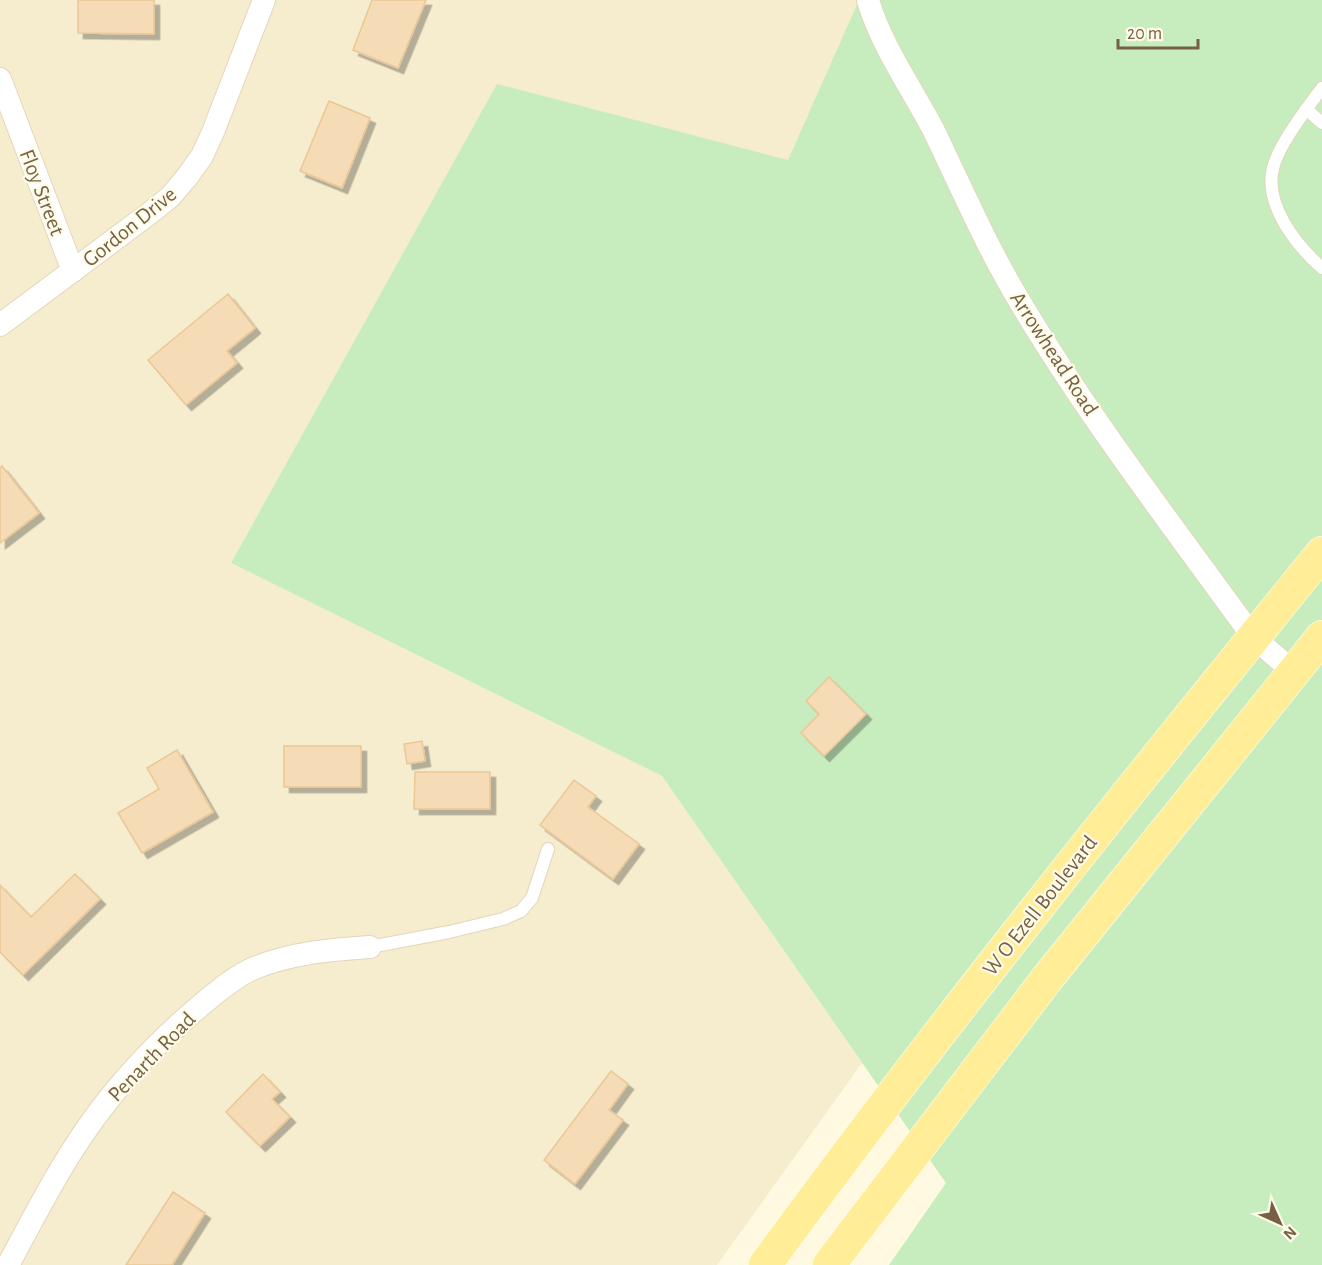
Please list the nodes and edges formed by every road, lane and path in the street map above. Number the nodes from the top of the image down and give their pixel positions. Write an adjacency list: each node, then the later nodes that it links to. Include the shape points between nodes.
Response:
1 (264, 0): 8 (street, Gordon Drive, via 202,156 170,196)
2 (868, 0): 12 (street, Arrowhead Road, via 1022,306 1094,415)
3 (0, 79): 8 (street, Floy Street)
4 (1322, 88): 5 (lane)
5 (1306, 109): 6 (lane); 7 (lane, via 1273,168 1272,190 1280,217 1308,256)
6 (1322, 123)
7 (1322, 268)
8 (73, 271): 9 (street, Gordon Drive)
9 (0, 325)
10 (1322, 553): 12 (main road, W O Ezell Boulevard)
11 (1322, 637): 13 (main road)
12 (1253, 638): 13 (street, Arrowhead Road); 16 (main road, W O Ezell Boulevard)
13 (1294, 672): 17 (main road)
14 (548, 849): 15 (lane, via 532,898 521,910 502,919)
15 (369, 946): 18 (street, Penarth Road, via 279,959 248,971 199,1006 151,1050 87,1128)
16 (958, 1008): 17 (main road); 19 (main road, W O Ezell Boulevard)
17 (1001, 1040): 20 (main road)
18 (8, 1265)
19 (765, 1265)
20 (829, 1265)

